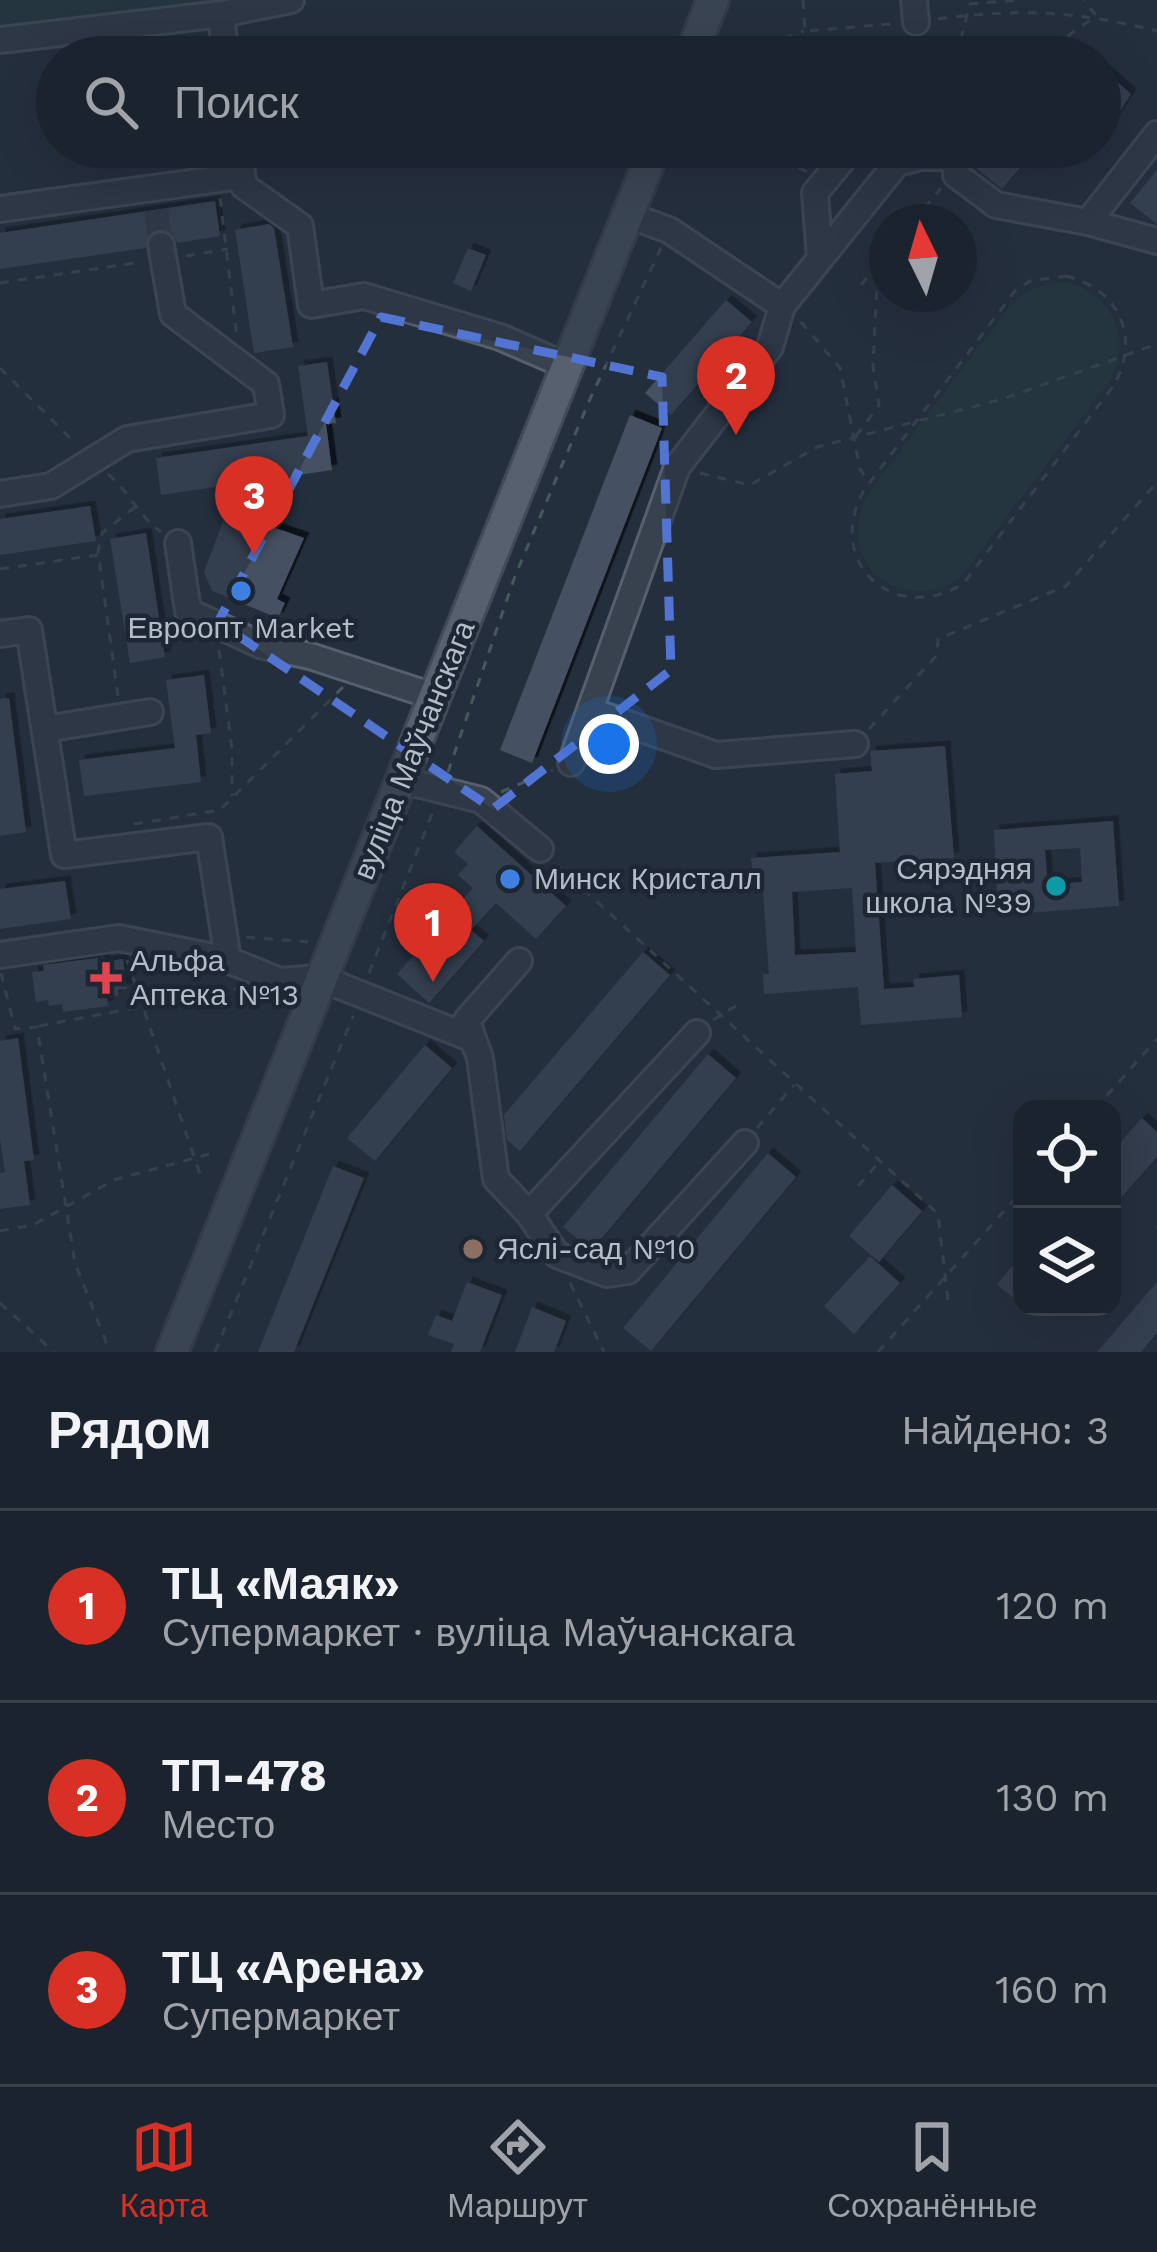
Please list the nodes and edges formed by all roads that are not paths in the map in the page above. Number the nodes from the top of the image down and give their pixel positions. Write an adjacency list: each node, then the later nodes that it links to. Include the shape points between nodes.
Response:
1 (291, 0): 3 (street)
2 (713, 0): 5 (main road)
3 (221, 14): 4 (street); 6 (street)
4 (224, 36)
5 (698, 36)
6 (0, 40)
7 (1157, 134): 16 (street)
8 (232, 168): 13 (street)
9 (647, 168): 15 (main road, вуліца Маўчанскага)
10 (835, 168): 19 (street, via 815,193)
11 (893, 168): 19 (street)
12 (965, 168): 16 (street, via 996,206)
13 (229, 177): 14 (street, via 154,199); 21 (street, via 300,226 311,305 364,296)
14 (0, 209)
15 (628, 214): 20 (street, via 669,230); 21 (main road, вуліца Маўчанскага)
16 (1088, 222): 17 (street)
17 (1157, 241)
18 (162, 252): 22 (street, via 173,314 266,384 271,415 127,439 50,486)
19 (820, 258): 20 (street)
20 (783, 304): 26 (street, via 770,347 677,467)
21 (567, 366): 25 (main road, вуліца Маўчанскага)
22 (0, 494)
23 (178, 544): 25 (street, via 188,611 260,645)
24 (0, 634): 28 (street, via 29,630)
25 (436, 697): 31 (main road, вуліца Маўчанскага)
26 (591, 711): 29 (street, via 716,755); 30 (street)
27 (150, 712): 28 (street)
28 (45, 729): 33 (street, via 64,855 209,837)
29 (854, 744)
30 (571, 763)
31 (400, 780): 32 (street, via 482,800); 36 (main road, вуліца Маўчанскага)
32 (540, 849)
33 (225, 948): 34 (street, via 119,938); 36 (street, via 280,981)
34 (0, 955)
35 (519, 961): 38 (street, via 467,1020)
36 (320, 978): 38 (street); 41 (main road, вуліца Маўчанскага)
37 (698, 1033): 40 (street)
38 (473, 1039): 40 (street, via 496,1179)
39 (745, 1142): 40 (street, via 628,1271 607,1274 556,1255)
40 (529, 1214)
41 (172, 1352)

